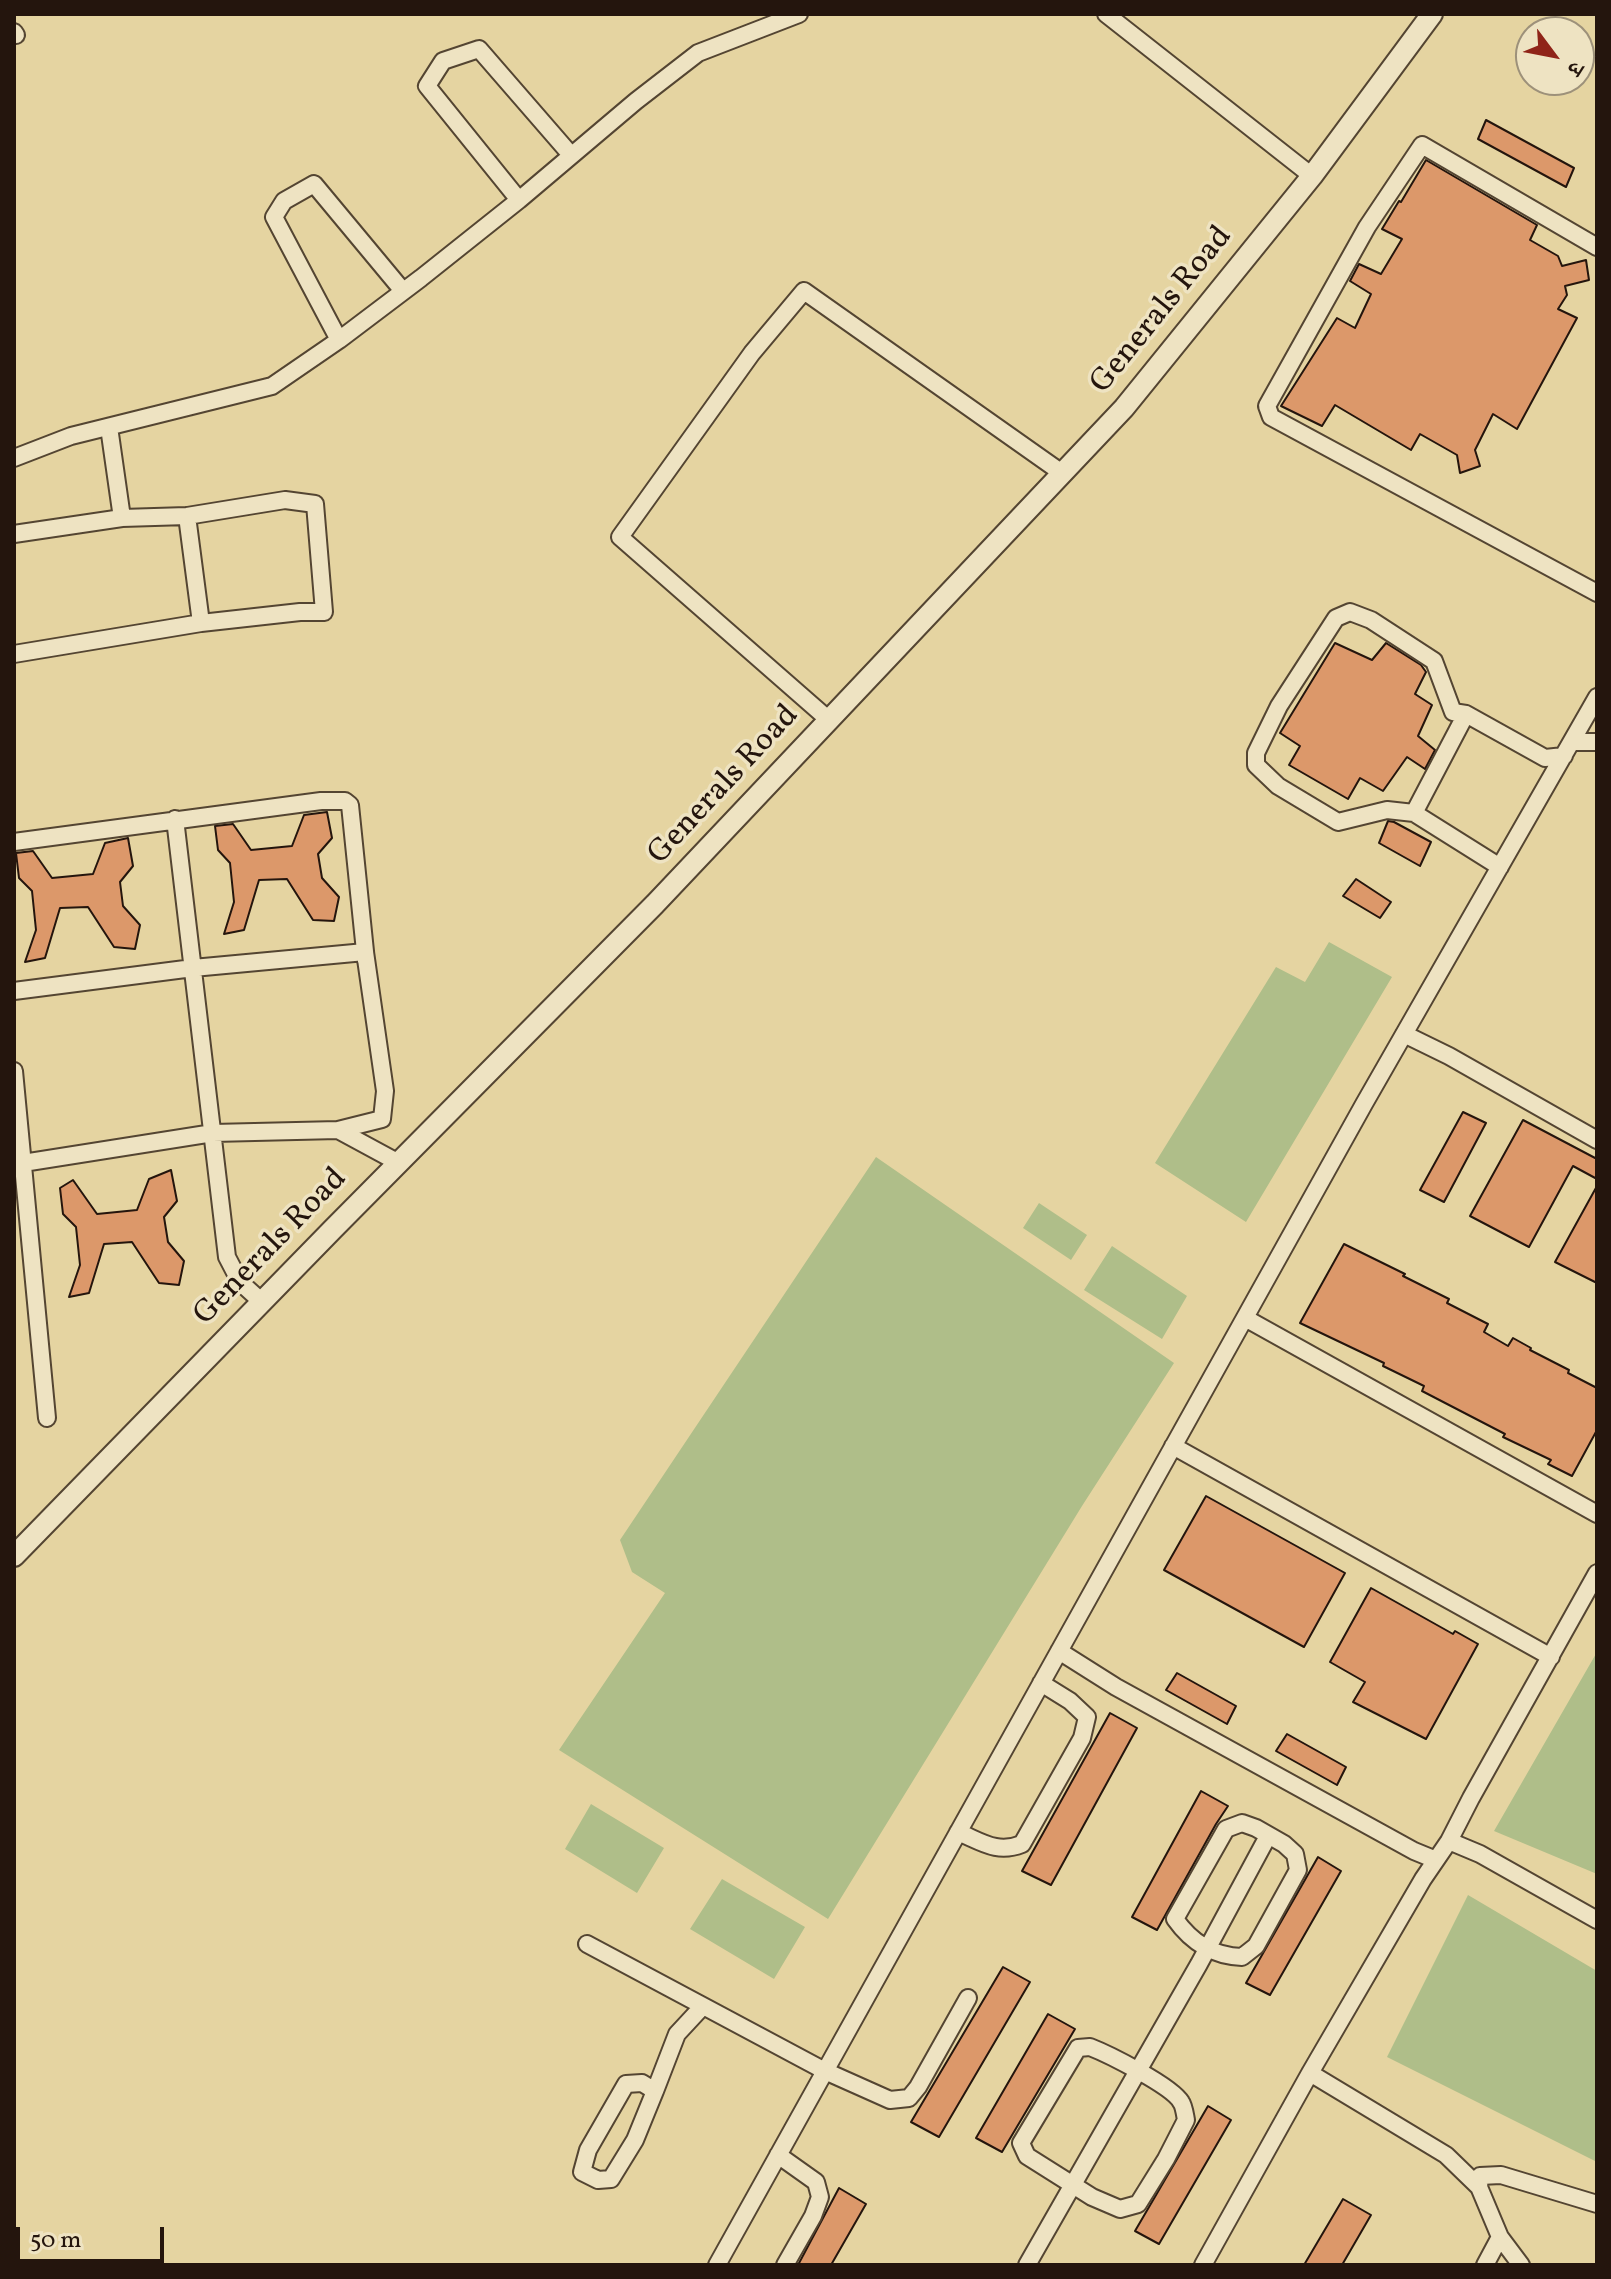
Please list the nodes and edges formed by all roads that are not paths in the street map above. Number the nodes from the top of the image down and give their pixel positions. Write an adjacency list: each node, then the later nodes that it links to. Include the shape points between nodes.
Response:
1 (799, 14): 4 (street, via 698,53)
2 (1106, 14): 5 (street)
3 (1432, 14): 5 (street, Generals Road)
4 (571, 155): 6 (street); 6 (street, via 479,49 443,61 427,86)
5 (1312, 176): 12 (street, Generals Road, via 1124,408)
6 (519, 200): 8 (street)
7 (1597, 247): 16 (street, via 1422,145 1367,227 1267,406 1271,417)
8 (403, 291): 9 (street); 9 (street, via 314,184 284,201 274,217)
9 (339, 340): 10 (street, via 272,386)
10 (109, 427): 11 (street); 14 (street)
11 (14, 458)
12 (1062, 473): 21 (street, Generals Road); 21 (street, via 804,291 752,353 620,537)
13 (187, 516): 14 (street); 17 (street); 17 (street, via 285,500 315,504 324,612)
14 (122, 518): 15 (street)
15 (14, 534)
16 (1597, 593)
17 (201, 623): 18 (street)
18 (14, 654)
19 (1597, 697): 23 (street)
20 (1466, 714): 23 (street, via 1545,758); 24 (street); 24 (street, via 1453,712 1434,661 1350,612 1336,618 1279,706 1256,753 1256,765 1278,786 1338,822 1387,810)
21 (829, 720): 37 (street, Generals Road)
22 (1597, 742): 23 (street)
23 (1568, 749): 27 (street)
24 (1414, 813): 27 (street)
25 (175, 819): 26 (street); 28 (street, via 345,801 350,805); 29 (street)
26 (14, 842)
27 (1500, 867): 31 (street)
28 (366, 963): 29 (street, via 365,952); 33 (street, via 385,1091 382,1119)
29 (193, 968): 30 (street); 34 (street)
30 (14, 991)
31 (1404, 1034): 35 (street); 39 (street)
32 (14, 1071): 36 (street)
33 (338, 1130): 34 (street); 37 (street)
34 (213, 1133): 36 (street); 38 (street, via 227,1257 240,1282)
35 (1597, 1140)
36 (23, 1163): 40 (street)
37 (399, 1163): 38 (street, Generals Road)
38 (262, 1302): 43 (street, Generals Road)
39 (1245, 1318): 41 (street); 42 (street)
40 (47, 1418)
41 (1173, 1446): 45 (street); 46 (street)
42 (1597, 1514)
43 (14, 1556)
44 (1597, 1573): 46 (street)
45 (1059, 1651): 47 (street); 51 (street)
46 (1551, 1657): 50 (street)
47 (1041, 1683): 48 (street); 48 (street, via 1087,1717 1082,1738 1022,1844 1009,1849 991,1846)
48 (958, 1832): 57 (street)
49 (1268, 1836): 54 (street); 54 (street, via 1295,1854 1298,1870 1256,1946 1242,1957); 54 (street, via 1242,1823 1226,1829 1175,1919)
50 (1449, 1841): 51 (street); 52 (street)
51 (1436, 1860): 59 (street)
52 (1597, 1920)
53 (587, 1944): 56 (street)
54 (1208, 1949): 58 (street)
55 (968, 1998): 57 (street, via 909,2098 890,2100)
56 (703, 2006): 57 (street); 60 (street, via 677,2034)
57 (825, 2071): 61 (street)
58 (1137, 2072): 62 (street); 62 (street, via 1181,2101 1186,2120 1166,2159 1138,2204 1120,2209); 62 (street, via 1110,2054 1078,2048 1021,2143 1027,2156)
59 (1310, 2073): 63 (street, via 1446,2155); 69 (street)
60 (655, 2091): 60 (street, via 642,2083 626,2084 588,2150 582,2172 598,2180 611,2179 635,2140)
61 (778, 2155): 66 (street); 67 (street, via 816,2182 820,2197)
62 (1072, 2185): 68 (street)
63 (1479, 2187): 64 (street, via 1480,2176 1501,2175); 65 (street)
64 (1597, 2204)
65 (1500, 2237): 70 (street); 71 (street)
66 (717, 2265)
67 (785, 2265)
68 (1027, 2265)
69 (1203, 2265)
70 (1485, 2265)
71 (1521, 2265)

